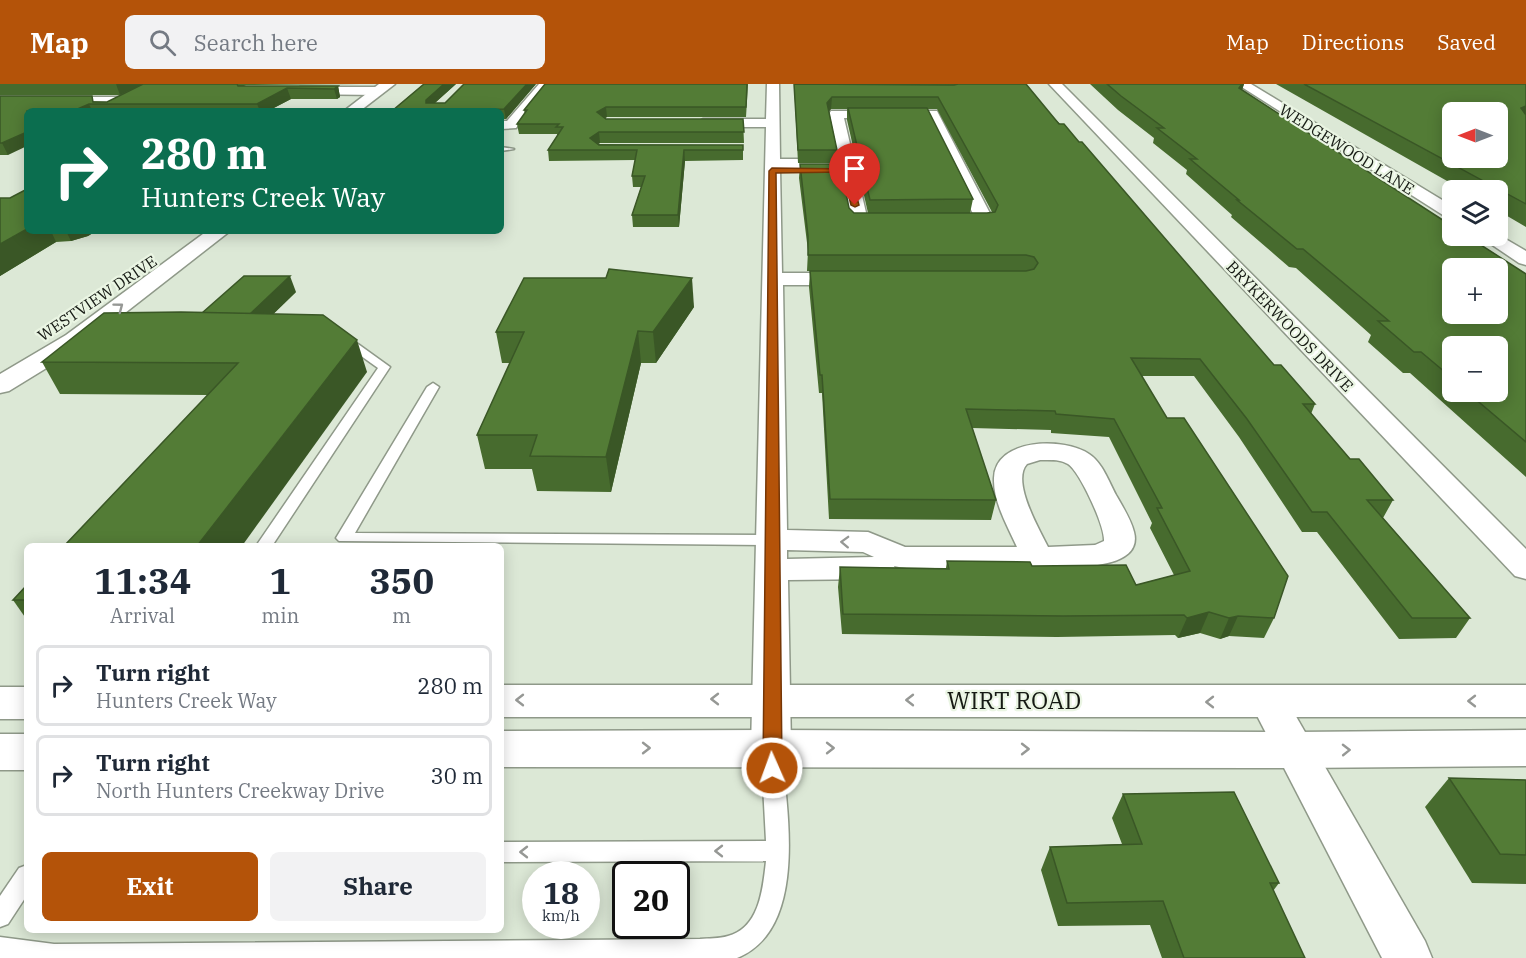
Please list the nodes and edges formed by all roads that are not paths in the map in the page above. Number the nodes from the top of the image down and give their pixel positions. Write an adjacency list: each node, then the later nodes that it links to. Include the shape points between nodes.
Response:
1 (545, 84): 14 (street)
2 (1055, 84): 38 (street, BRYKERWOODS DRIVE)
3 (1243, 84): 19 (street, WEDGEWOOD LANE)
4 (17, 87): 7 (street)
5 (777, 88): 13 (street)
6 (282, 91): 8 (street)
7 (0, 94)
8 (382, 96): 11 (main road)
9 (0, 101): 10 (street, via 126,99)
10 (107, 108)
11 (357, 108)
12 (690, 123): 13 (street)
13 (773, 123): 17 (street)
14 (506, 125)
15 (504, 149): 16 (lane)
16 (510, 149)
17 (768, 158): 18 (street); 24 (street)
18 (846, 167): 18 (street, via 860,222 985,221 932,114 836,114)
19 (1442, 207)
20 (187, 234): 28 (main road, WESTVIEW DRIVE, via 112,290)
21 (216, 234): 27 (main road, WESTVIEW DRIVE, one-way to 21)
22 (1505, 246): 23 (street)
23 (1526, 259)
24 (772, 279): 25 (street); 36 (street)
25 (868, 279)
26 (104, 337): 27 (lane)
27 (77, 338): 28 (main road); 31 (main road, WESTVIEW DRIVE)
28 (36, 339): 30 (main road, WESTVIEW DRIVE)
29 (334, 341): 33 (lane, via 354,346 384,367)
30 (0, 360)
31 (0, 385)
32 (433, 387): 34 (lane, via 344,538)
33 (266, 543)
34 (470, 543)
35 (504, 544): 36 (lane)
36 (772, 555): 37 (street, via 877,569 900,557); 39 (street)
37 (1037, 558)
38 (1526, 568)
39 (771, 699): 40 (main road, WIRT ROAD, one-way to 40); 42 (main road, WIRT ROAD, one-way to 39); 45 (street)
40 (504, 700)
41 (1526, 701): 42 (main road, WIRT ROAD, one-way to 42)
42 (1269, 702): 48 (street)
43 (0, 703): 44 (main road)
44 (24, 703)
45 (771, 748): 47 (main road, one-way to 45); 48 (main road, one-way to 48); 51 (lane)
46 (1526, 748): 48 (main road, one-way to 46)
47 (504, 749)
48 (1296, 750): 56 (street)
49 (0, 752): 50 (main road)
50 (24, 752)
51 (778, 851): 52 (lane, one-way to 52); 55 (lane, via 766,919 751,937 720,950 54,956)
52 (504, 852)
53 (24, 880): 54 (lane)
54 (0, 916)
55 (0, 949)
56 (1408, 958)

